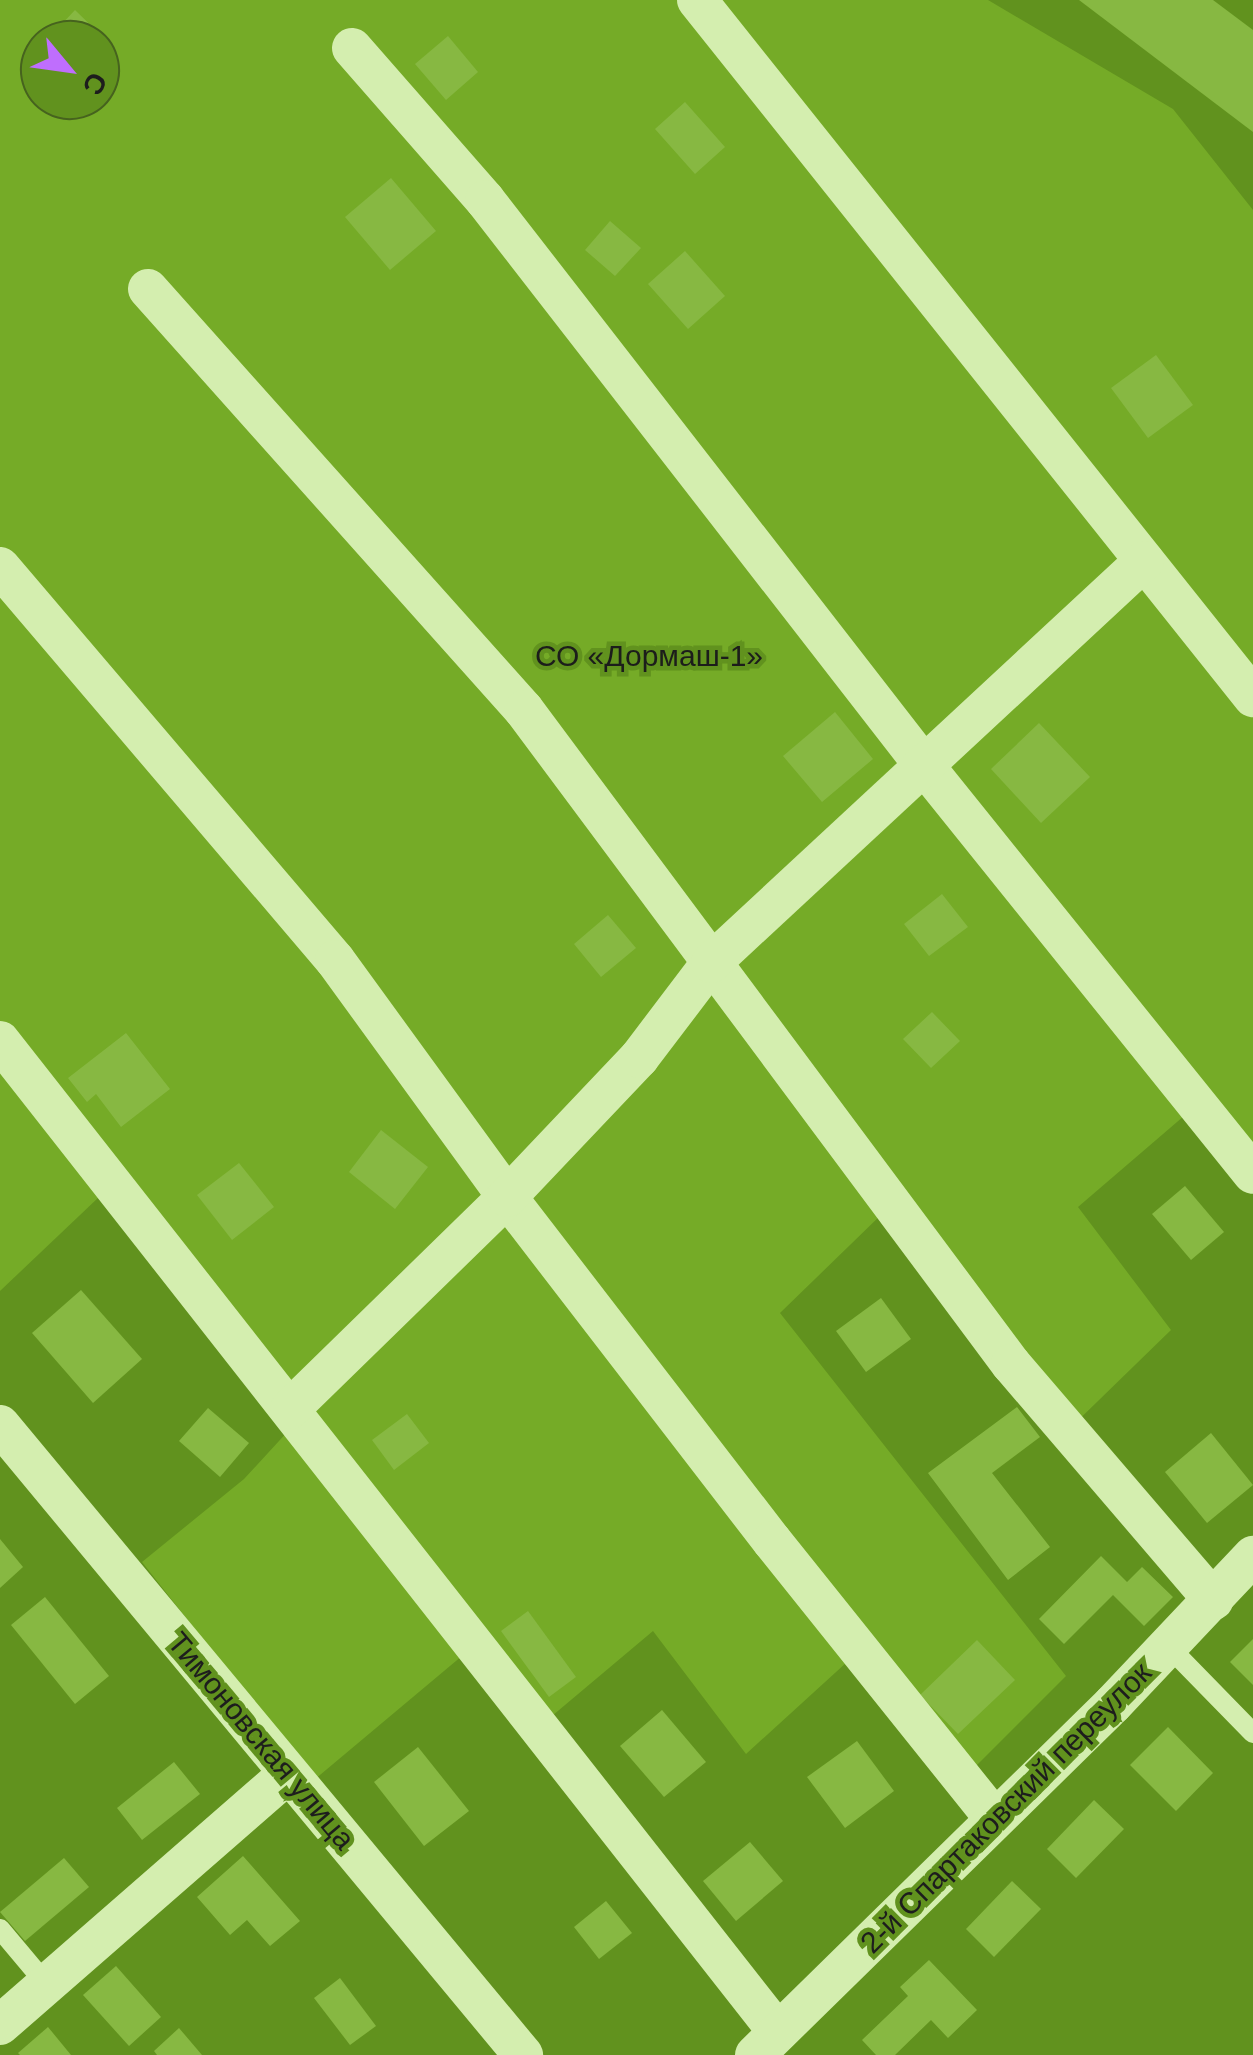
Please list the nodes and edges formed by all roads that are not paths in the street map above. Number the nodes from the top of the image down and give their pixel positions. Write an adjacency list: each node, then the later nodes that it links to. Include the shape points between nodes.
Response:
1 (697, 0): 4 (street)
2 (352, 48): 7 (street, via 486,200)
3 (148, 289): 8 (street, via 524,710)
4 (1144, 561): 6 (street); 7 (street)
5 (0, 566): 11 (street, via 335,960)
6 (1253, 697)
7 (923, 764): 8 (street); 10 (street)
8 (711, 963): 11 (street, via 638,1058); 15 (street, via 1011,1364)
9 (0, 1040): 12 (street)
10 (1253, 1174)
11 (507, 1197): 12 (street); 19 (street)
12 (290, 1409): 23 (street)
13 (0, 1426): 18 (street, Тимоновская улица)
14 (1253, 1556): 15 (street, 2-й Спартаковский переулок)
15 (1213, 1600): 16 (street, 2-й Спартаковский переулок)
16 (1169, 1647): 17 (lane); 19 (street, 2-й Спартаковский переулок)
17 (1253, 1733)
18 (288, 1774): 21 (street); 24 (street, Тимоновская улица)
19 (996, 1820): 23 (street, 2-й Спартаковский переулок)
20 (0, 1929): 21 (lane)
21 (47, 1985): 22 (street)
22 (0, 2025)
23 (766, 2044)
24 (524, 2055)

